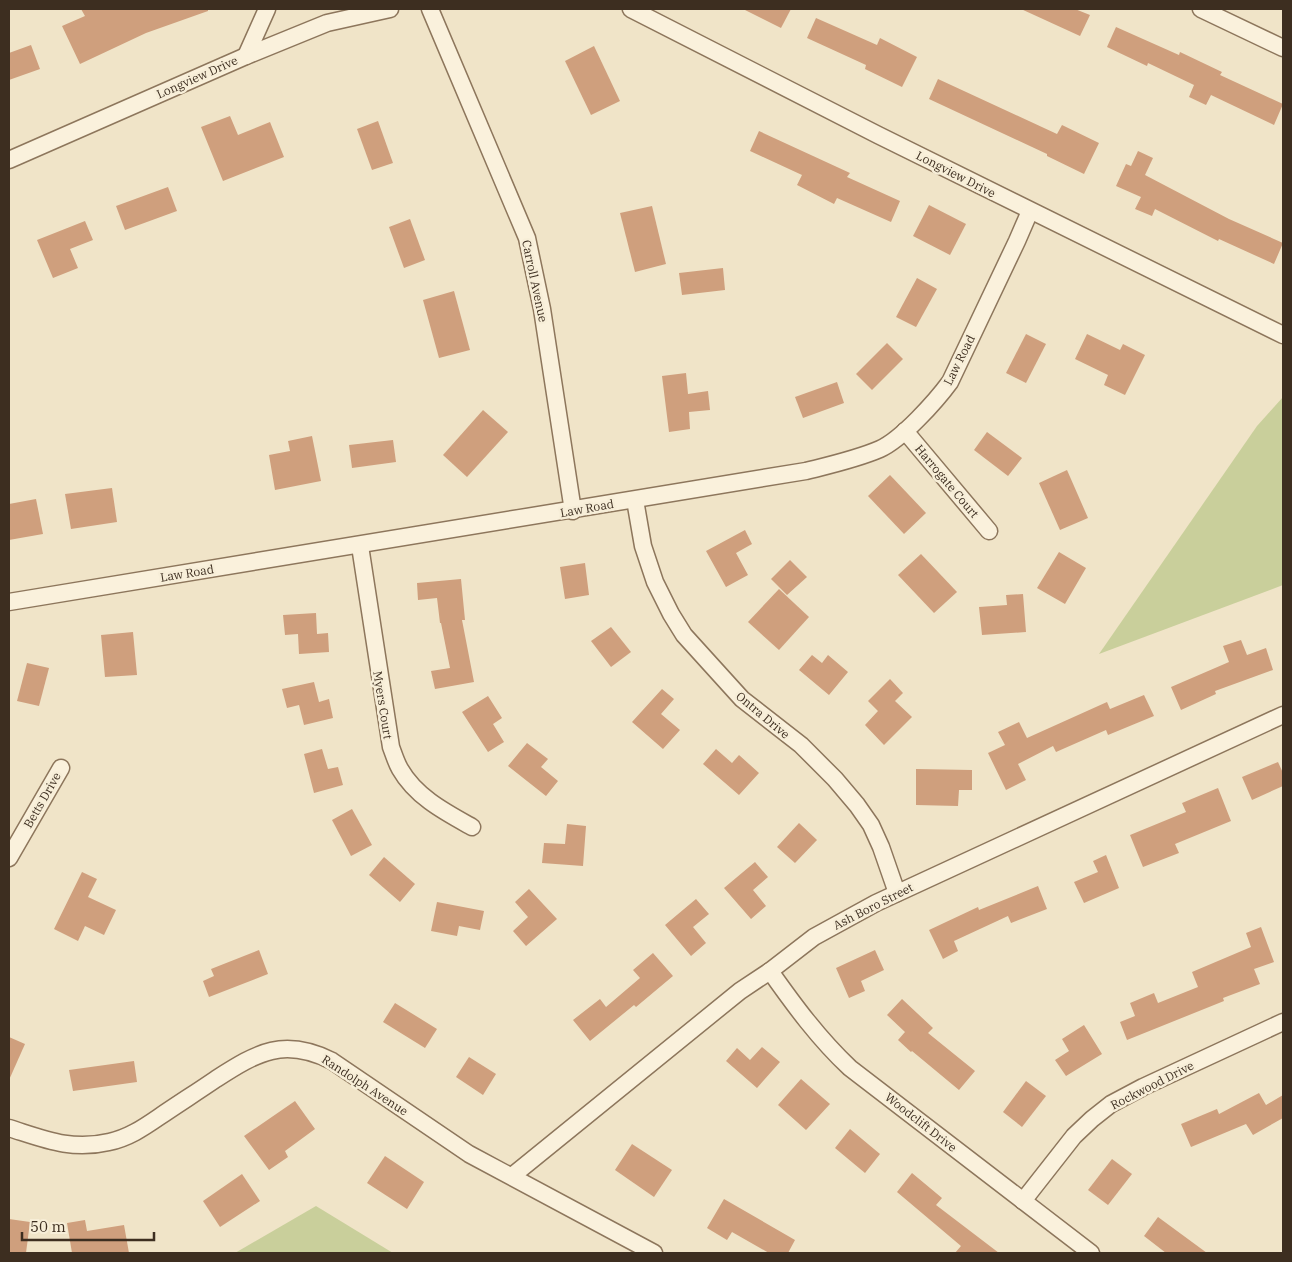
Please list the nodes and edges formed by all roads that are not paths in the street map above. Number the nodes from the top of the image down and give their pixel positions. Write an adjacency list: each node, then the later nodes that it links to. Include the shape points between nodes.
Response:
1 (268, 9): 7 (street)
2 (390, 9): 7 (street, Longview Drive, via 327,23)
3 (430, 9): 13 (street, Carroll Avenue, via 527,238 536,273)
4 (631, 9): 9 (street, Longview Drive)
5 (1202, 9): 6 (street)
6 (1283, 48)
7 (246, 56): 8 (street, Longview Drive)
8 (9, 160)
9 (1030, 210): 10 (street, Longview Drive); 11 (street, Law Road, via 950,382)
10 (1283, 335)
11 (906, 430): 12 (street, Law Road, via 882,448 830,465); 14 (street, Harrogate Court)
12 (635, 500): 13 (street, Law Road); 21 (street, Ontra Drive, via 643,546 655,582 684,635 742,699 801,745 857,805 881,847)
13 (573, 511): 15 (street, Law Road)
14 (988, 531)
15 (360, 546): 16 (street, Law Road); 19 (street, Myers Court, via 390,748 400,770 415,789)
16 (9, 602)
17 (1283, 715): 21 (street, Ash Boro Street)
18 (61, 768): 20 (street, Betts Drive)
19 (472, 828)
20 (9, 858)
21 (897, 893): 22 (street, Ash Boro Street, via 814,937)
22 (770, 971): 25 (street, Ash Boro Street, via 740,991); 26 (street, Woodclift Drive, via 832,1051 850,1068)
23 (1283, 1022): 26 (street, Rockwood Drive, via 1111,1104 1074,1136)
24 (9, 1128): 25 (street, Randolph Avenue, via 60,1144 108,1142 131,1135 251,1057 274,1050 298,1049 332,1061 469,1154)
25 (512, 1176): 27 (street, Randolph Avenue)
26 (1023, 1201): 28 (street, Woodclift Drive)
27 (654, 1253)
28 (1091, 1253)

